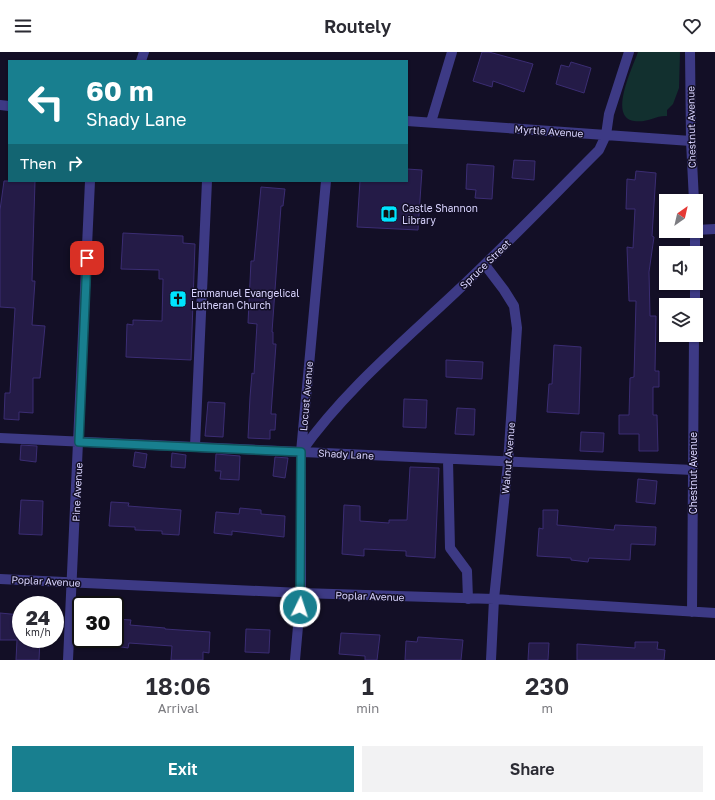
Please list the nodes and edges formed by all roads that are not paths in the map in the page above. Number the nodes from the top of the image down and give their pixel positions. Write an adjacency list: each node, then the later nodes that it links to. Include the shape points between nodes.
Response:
1 (452, 52): 5 (street)
2 (629, 52): 6 (street, Spruce Street)
3 (690, 52): 7 (street, Chestnut Avenue)
4 (408, 121): 5 (street, Myrtle Avenue)
5 (431, 122): 6 (street, Myrtle Avenue)
6 (606, 135): 7 (street, Myrtle Avenue); 14 (street, Spruce Street, via 599,150)
7 (691, 141): 11 (street, Chestnut Avenue)
8 (90, 182): 17 (street, Pine Avenue)
9 (206, 182): 18 (street)
10 (326, 182): 19 (street, Locust Avenue)
11 (694, 194)
12 (715, 229): 13 (street)
13 (703, 230)
14 (485, 265): 19 (street, Spruce Street, via 369,374 319,426); 21 (street, Walnut Avenue, via 514,306 517,328)
15 (694, 342): 22 (street, Chestnut Avenue)
16 (0, 438): 17 (street, Shady Lane)
17 (79, 442): 18 (street, Shady Lane); 24 (street, Pine Avenue)
18 (195, 446): 19 (street, Shady Lane)
19 (301, 452): 20 (street, Shady Lane); 25 (street, Locust Avenue)
20 (448, 460): 21 (street, Shady Lane); 26 (street, via 450,548 467,571)
21 (508, 463): 22 (street, Shady Lane); 27 (street, Walnut Avenue)
22 (692, 470): 28 (street, Chestnut Avenue)
23 (0, 579): 24 (street, Poplar Avenue)
24 (72, 583): 25 (street, Poplar Avenue); 30 (street, Pine Avenue)
25 (301, 593): 26 (street, Poplar Avenue); 31 (street, Locust Avenue)
26 (468, 599): 27 (street, Poplar Avenue)
27 (494, 600): 28 (street, Poplar Avenue); 32 (street, Walnut Avenue)
28 (692, 612): 29 (street, Poplar Avenue)
29 (715, 613)
30 (68, 660)
31 (295, 660)
32 (491, 660)

